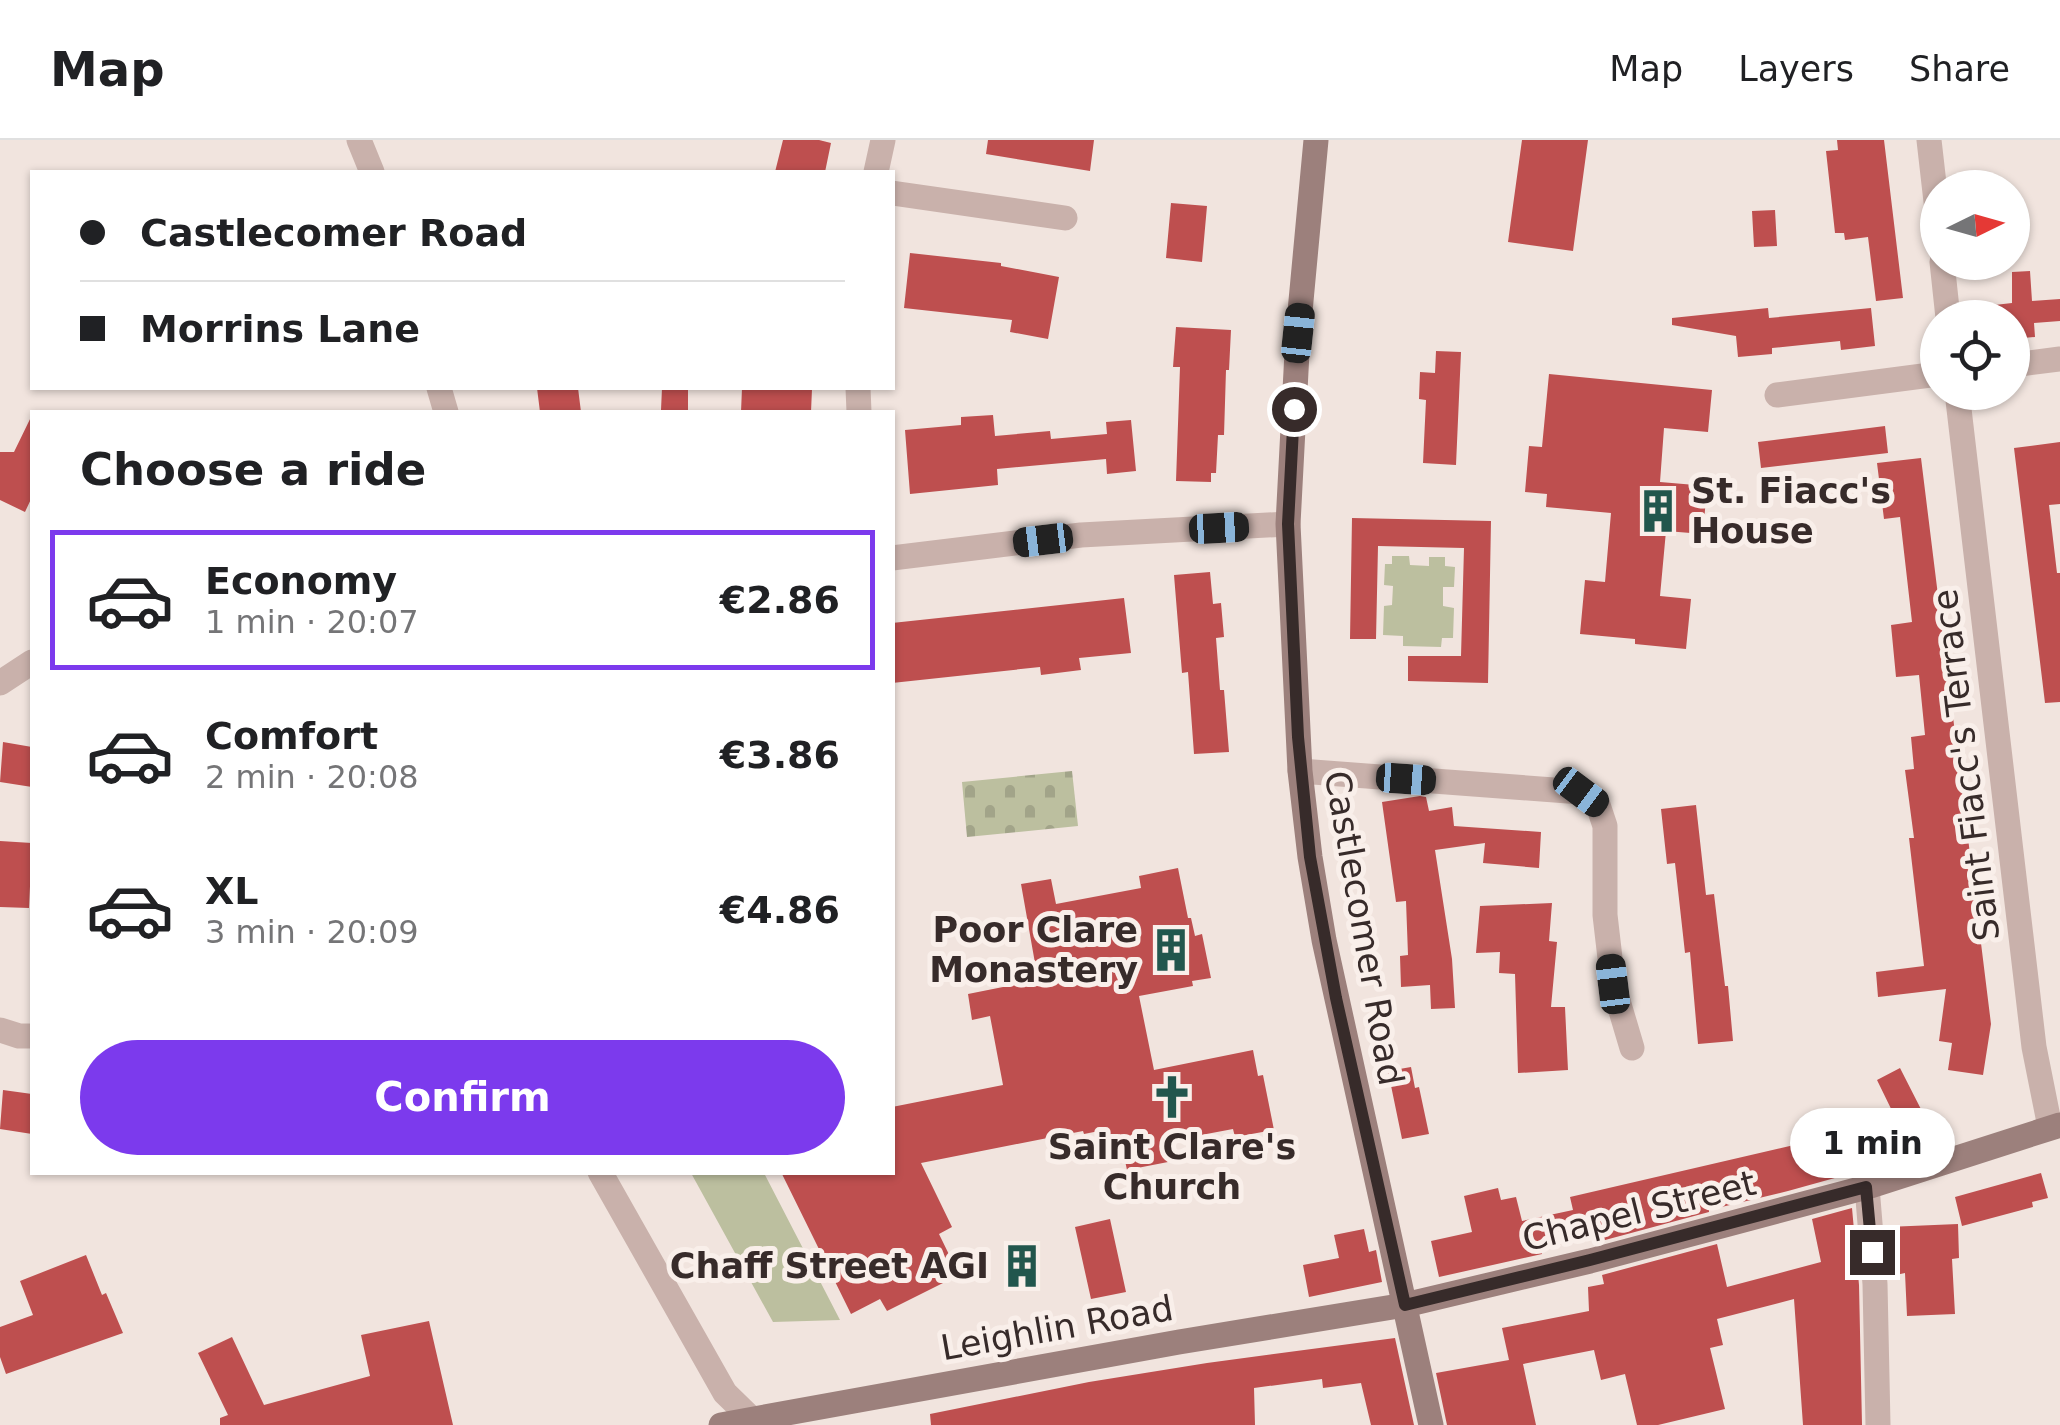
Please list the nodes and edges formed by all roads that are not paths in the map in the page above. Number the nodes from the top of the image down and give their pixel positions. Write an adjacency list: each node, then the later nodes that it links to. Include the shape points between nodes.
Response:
1 (359, 140): 5 (street)
2 (883, 140): 6 (street)
3 (1316, 140): 15 (main road, Castlecomer Road)
4 (1929, 140): 7 (street)
5 (371, 170)
6 (876, 170)
7 (1932, 170)
8 (895, 193): 9 (street)
9 (1065, 218)
10 (2060, 358): 11 (street)
11 (2030, 362)
12 (1920, 376): 13 (street)
13 (1776, 395)
14 (1959, 410): 23 (street, Saint Fiacc's Terrace, via 2034,1047)
15 (1288, 524): 16 (street, via 1080,535); 19 (main road, Castlecomer Road)
16 (895, 558)
17 (30, 663): 18 (street)
18 (0, 682)
19 (1300, 771): 22 (street, via 1581,792 1598,805 1605,826 1613,984); 26 (main road, Castlecomer Road, via 1324,940)
20 (0, 1030): 21 (street)
21 (30, 1036)
22 (1632, 1048)
23 (2055, 1126): 25 (main road, Chapel Street)
24 (602, 1175): 27 (street, via 726,1393)
25 (1866, 1187): 26 (main road, Chapel Street); 30 (street)
26 (1405, 1305): 27 (main road, Leighlin Road); 29 (main road, Castlecomer Road)
27 (754, 1422): 28 (main road, Leighlin Road)
28 (721, 1425)
29 (1432, 1425)
30 (1878, 1425)

